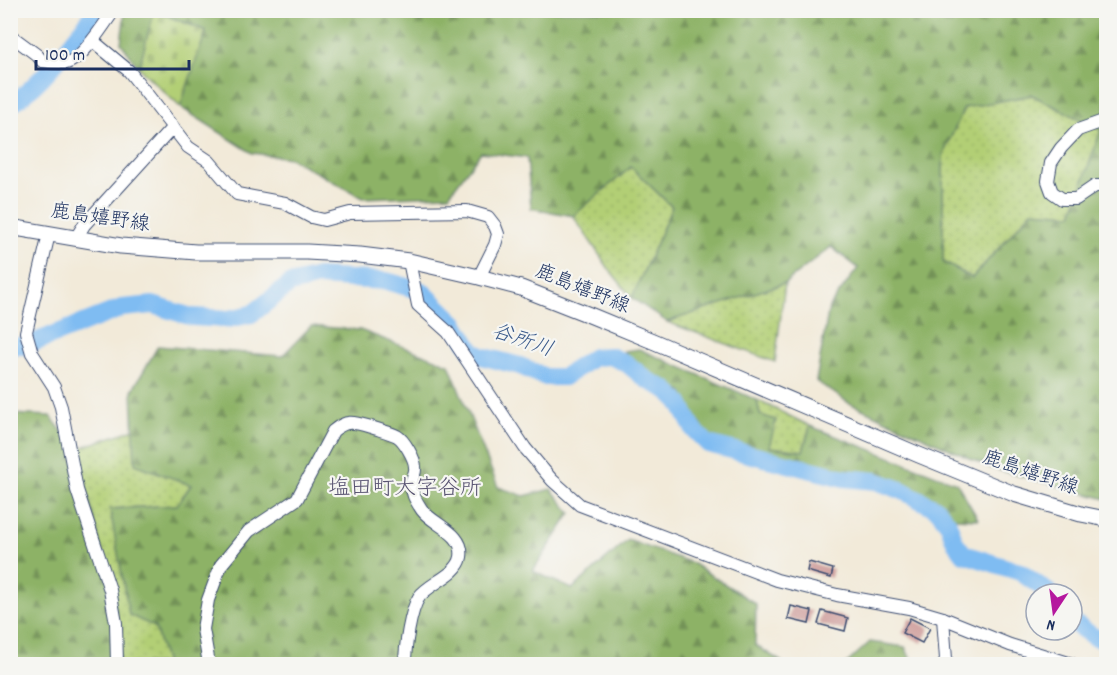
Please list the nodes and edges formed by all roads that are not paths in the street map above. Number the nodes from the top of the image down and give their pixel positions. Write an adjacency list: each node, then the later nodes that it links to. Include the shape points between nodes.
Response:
1 (114, 10): 3 (street)
2 (10, 35): 3 (street, via 42,61 66,63)
3 (93, 41): 5 (street, via 129,71)
4 (1107, 120): 6 (street, via 1078,130 1051,163 1048,181 1052,192 1062,199 1076,199 1095,186)
5 (173, 127): 9 (street); 11 (street, via 188,147 209,160 237,194 285,203 311,217 324,220 350,213 467,211 488,217 498,234)
6 (1107, 186)
7 (10, 227): 8 (main road, 鹿島嬉野線)
8 (49, 234): 9 (main road, 鹿島嬉野線); 14 (street, via 26,332 32,353 54,387 61,407 77,490 110,590)
9 (76, 238): 10 (main road, 鹿島嬉野線, via 196,252 308,252)
10 (409, 261): 11 (main road, 鹿島嬉野線); 13 (street, via 418,305 448,332 525,448 580,505 777,580)
11 (478, 277): 12 (main road, 鹿島嬉野線, via 520,288 602,320 1014,494)
12 (1107, 519)
13 (943, 618): 17 (street); 18 (street)
14 (117, 664)
15 (209, 664): 16 (street, via 203,629 208,600 221,565 249,531 297,499 333,430 342,423 354,422 399,437 416,469 411,483 414,499 426,515 455,537 462,550 454,569 420,595 413,607)
16 (405, 664)
17 (944, 664)
18 (1072, 664)

